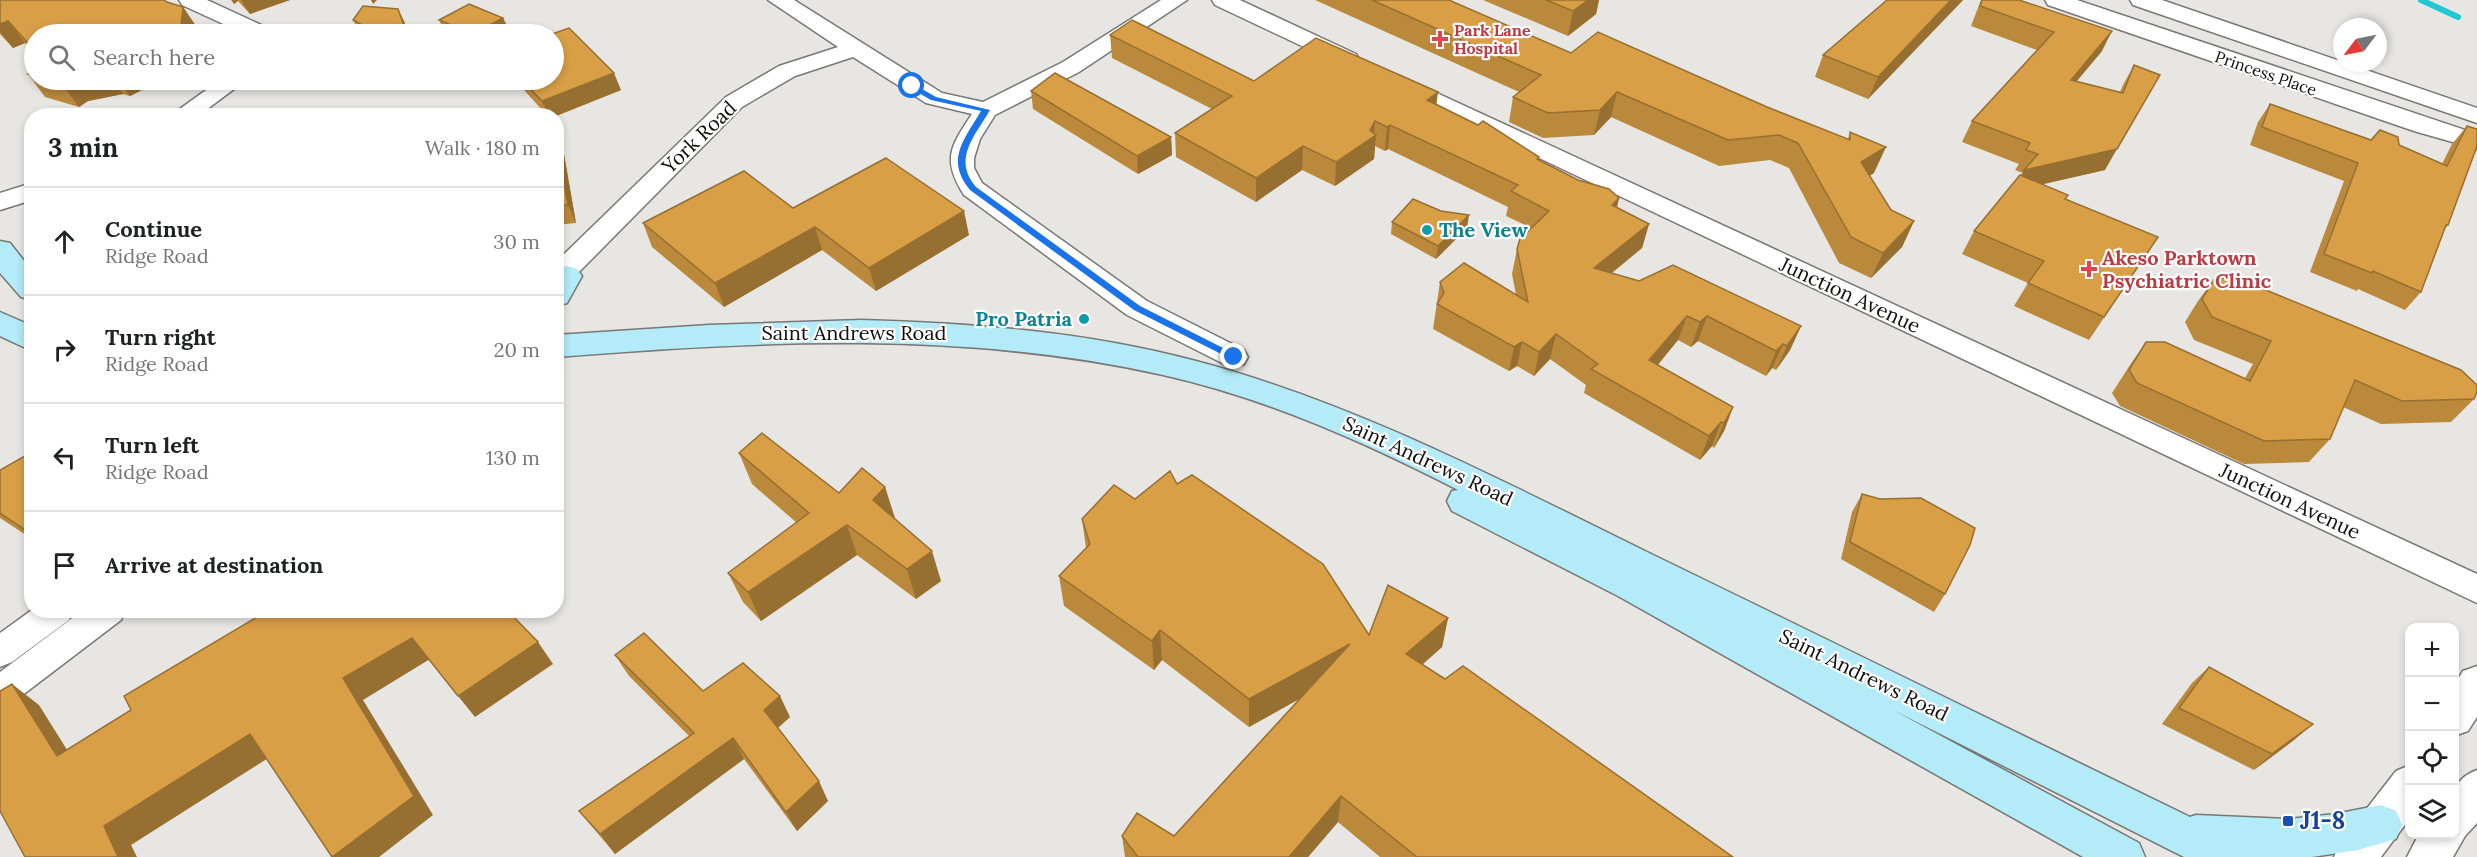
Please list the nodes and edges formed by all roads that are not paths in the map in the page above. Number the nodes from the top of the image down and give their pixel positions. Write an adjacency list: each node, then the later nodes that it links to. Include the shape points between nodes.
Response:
1 (190, 0): 7 (street)
2 (778, 0): 8 (street)
3 (1176, 0): 11 (street, via 1071,68)
4 (1223, 0): 26 (street, Junction Avenue)
5 (2056, 0): 13 (street, Princess Place)
6 (2141, 0): 12 (street, Princess Place)
7 (241, 24)
8 (854, 49): 11 (street, via 934,98); 17 (street, York Road, via 787,70 734,102)
9 (220, 90): 10 (street)
10 (194, 108)
11 (986, 110): 24 (street, via 961,152 964,177 973,189 1137,308)
12 (2477, 116)
13 (2477, 142)
14 (24, 194): 15 (street)
15 (0, 202)
16 (0, 250): 18 (main road)
17 (564, 277)
18 (24, 282)
19 (0, 323): 21 (main road)
20 (564, 327): 22 (main road, via 575,336)
21 (24, 336)
22 (599, 343): 23 (main road, Saint Andrews Road); 37 (main road, Saint Andrews Road, via 786,330 941,332 1097,350 1203,374 1319,412 1423,457)
23 (564, 345)
24 (1234, 357)
25 (564, 368): 39 (main road, Saint Andrews Road, via 809,346 929,348 1094,368 1231,403 1321,435 1471,504 1783,667)
26 (2477, 589)
27 (46, 618): 29 (street)
28 (92, 618): 31 (street)
29 (0, 652)
30 (2477, 683): 32 (street)
31 (0, 692)
32 (2459, 711)
33 (2408, 785): 36 (street)
34 (2477, 789): 35 (street)
35 (2459, 814)
36 (2381, 825): 37 (main road, via 2314,839 2238,839); 41 (street)
37 (2182, 833): 40 (main road, Saint Andrews Road)
38 (2441, 839): 42 (street)
39 (2124, 857)
40 (2227, 857)
41 (2355, 857)
42 (2428, 857)

